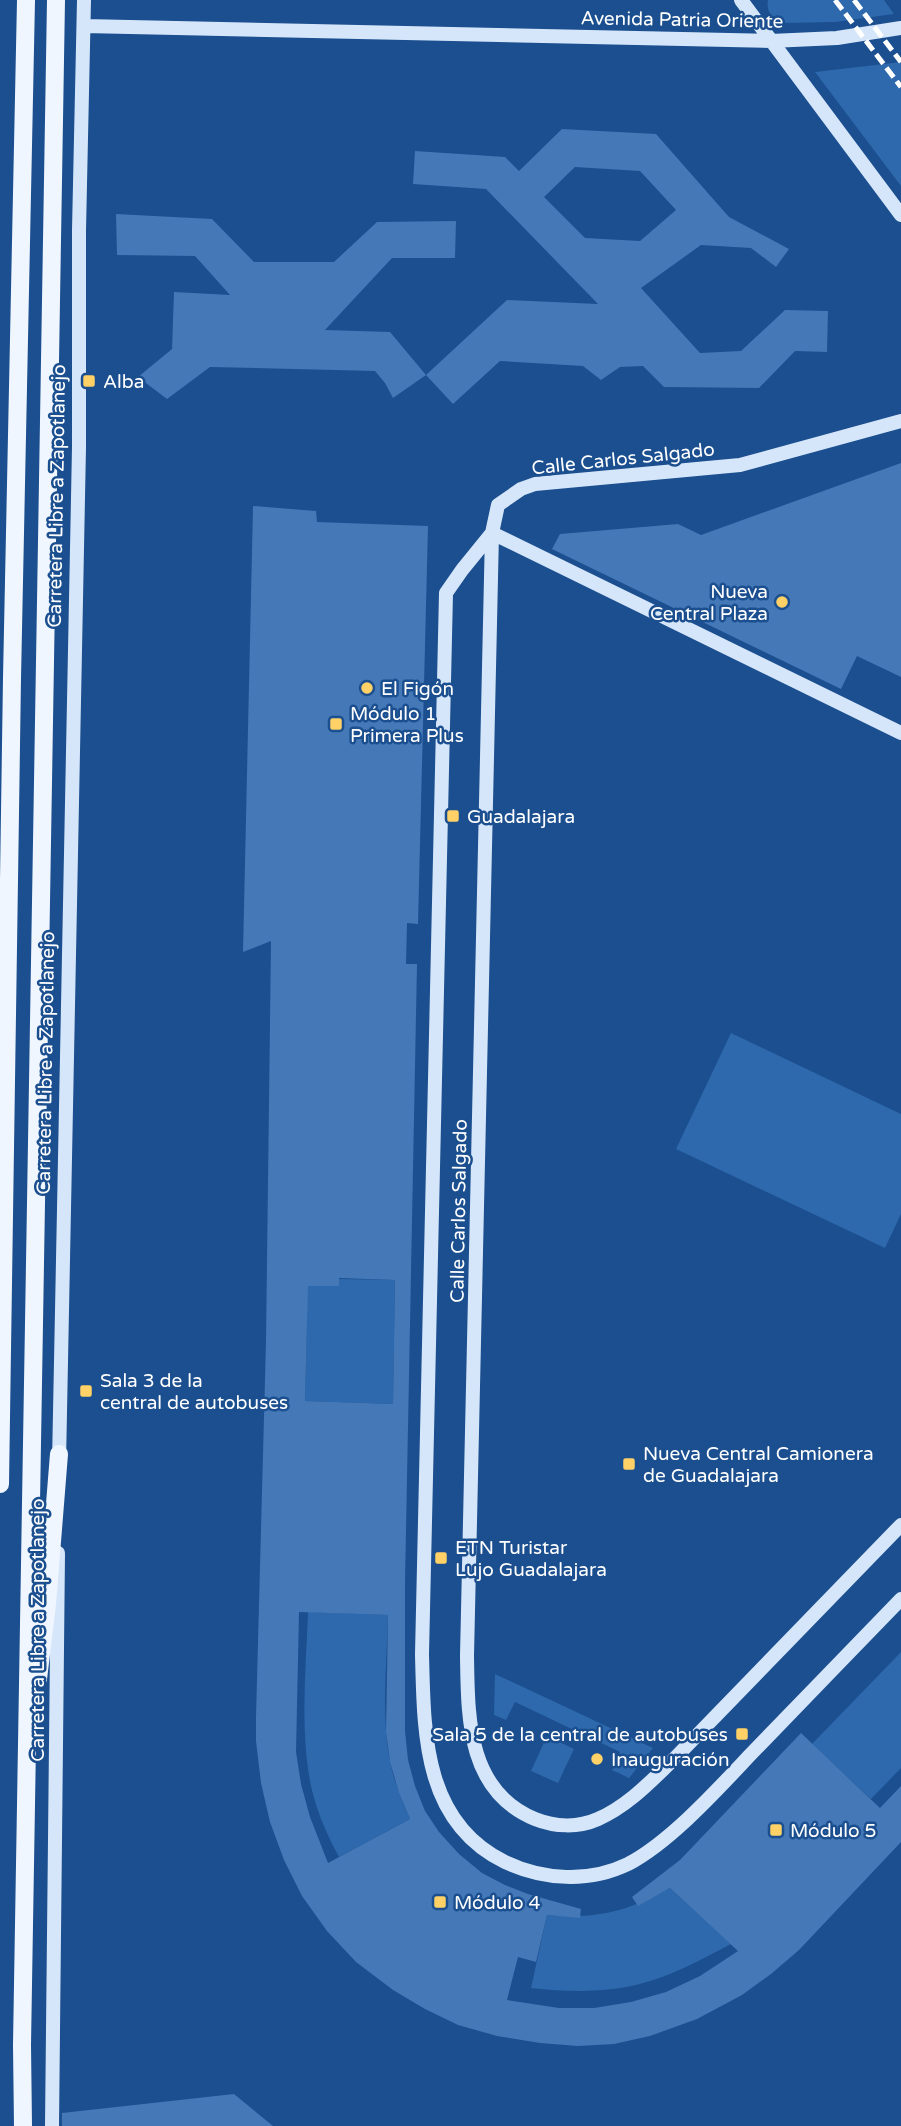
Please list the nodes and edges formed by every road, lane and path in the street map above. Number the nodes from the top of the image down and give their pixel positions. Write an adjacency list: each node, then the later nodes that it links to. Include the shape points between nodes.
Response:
1 (26, 0): 13 (main road, Carretera Libre a Zapotlanejo)
2 (56, 0): 16 (main road, Carretera Libre a Zapotlanejo)
3 (84, 0): 5 (street, Carretera Libre a Zapotlanejo)
4 (741, 0): 7 (street)
5 (83, 26): 7 (street, Avenida Patria Oriente); 12 (street, Carretera Libre a Zapotlanejo)
6 (901, 28): 7 (street, Avenida Patria Oriente, via 838,38)
7 (771, 41): 8 (street)
8 (901, 215)
9 (901, 421): 10 (street, Calle Carlos Salgado, via 740,465 535,484 498,505)
10 (492, 533): 11 (street); 14 (street, Calle Carlos Salgado, via 467,1656 471,1731 486,1778 512,1807 540,1821 578,1825 612,1812 674,1759); 15 (street, via 446,593 422,1654 427,1745 438,1789 461,1828 516,1867 538,1874 583,1877 626,1864 664,1839 715,1792)
11 (901, 733)
12 (59, 1454): 16 (main road); 18 (street, Carretera Libre a Zapotlanejo)
13 (0, 1484)
14 (901, 1525)
15 (901, 1599)
16 (26, 1773): 17 (main road, Carretera Libre a Zapotlanejo)
17 (23, 2126)
18 (52, 2126)

